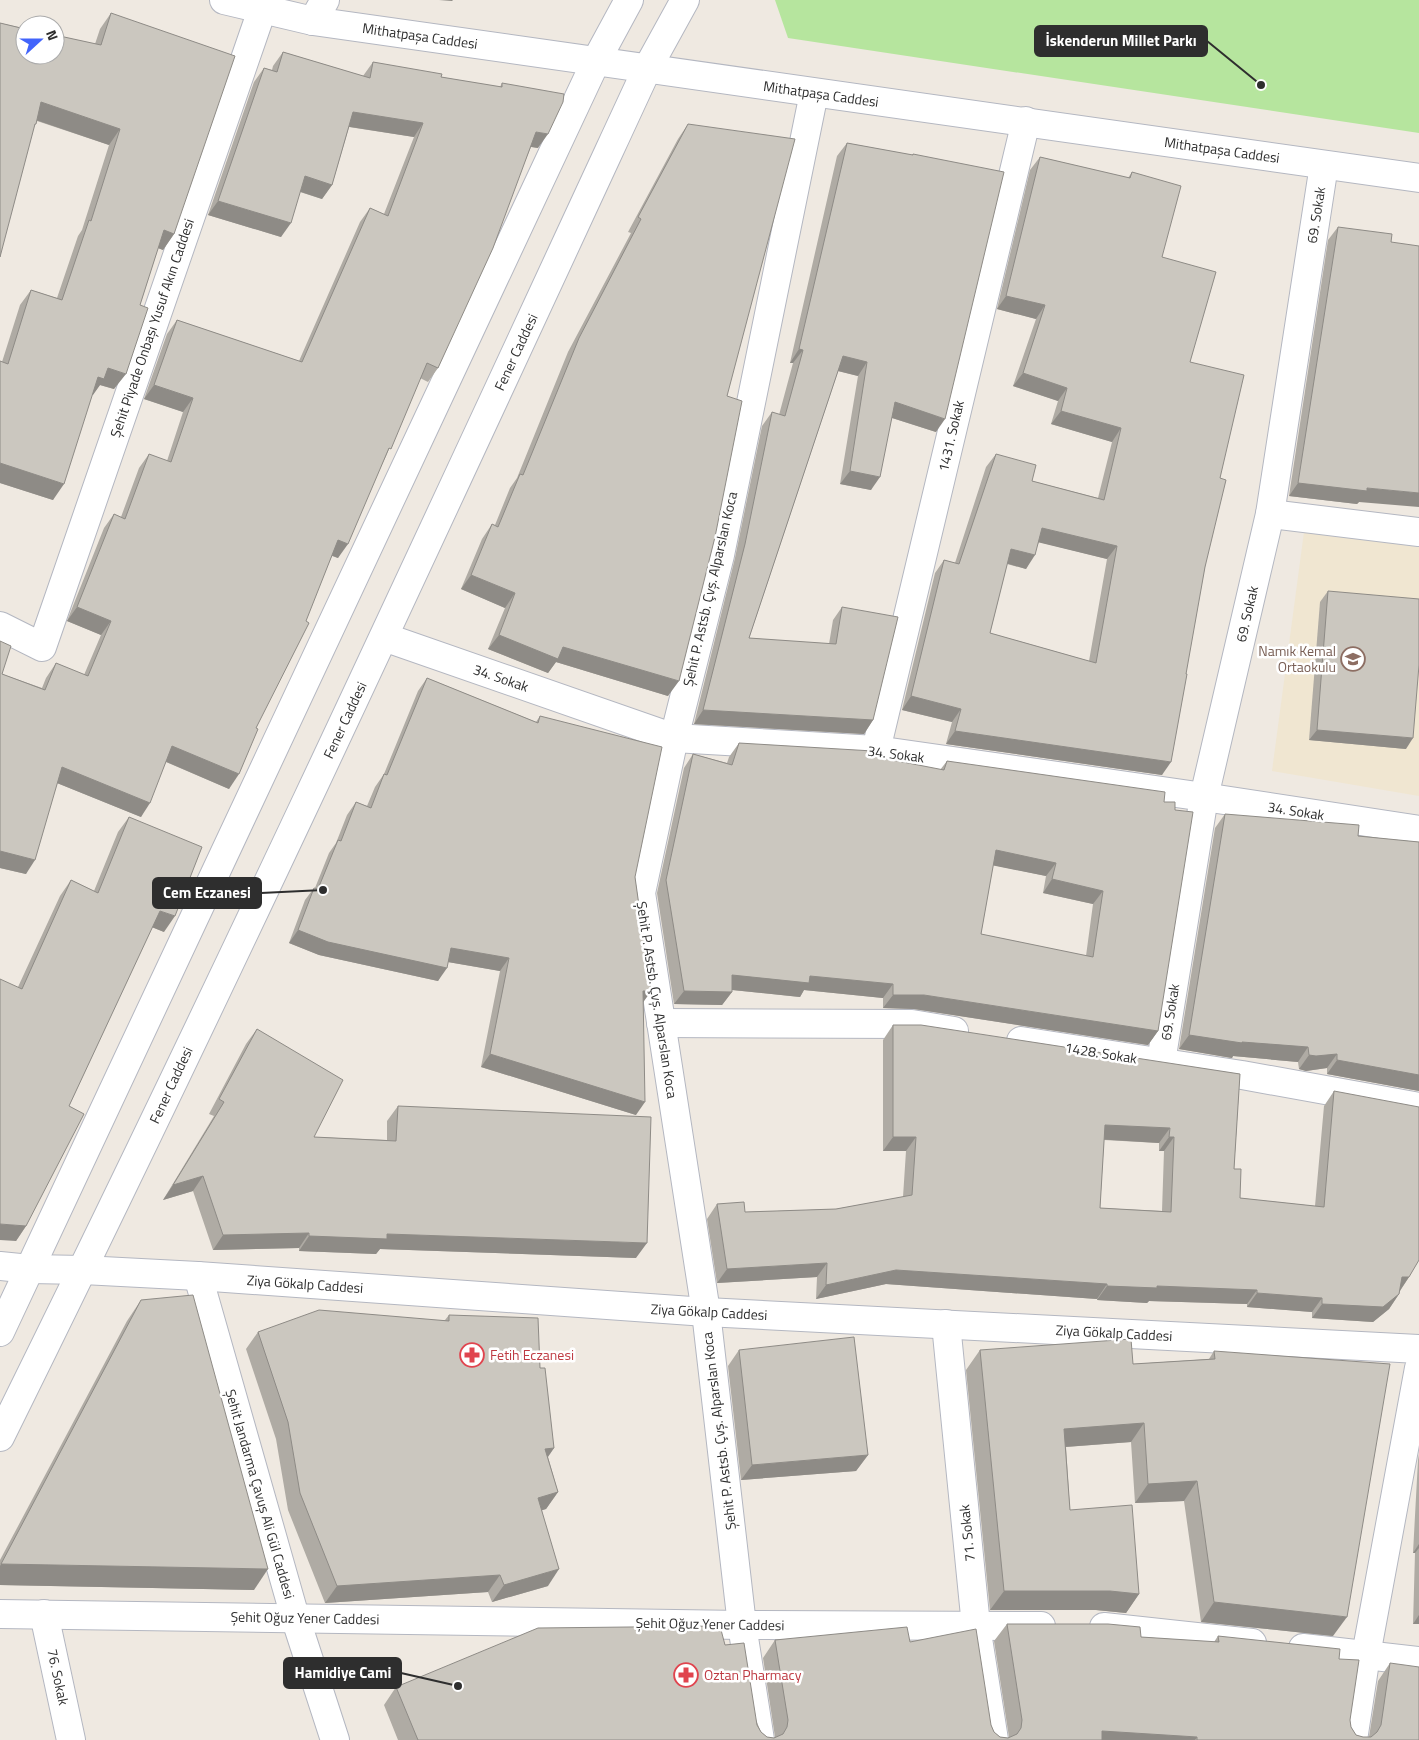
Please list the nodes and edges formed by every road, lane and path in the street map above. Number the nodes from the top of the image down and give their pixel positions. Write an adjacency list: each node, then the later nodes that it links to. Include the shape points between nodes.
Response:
1 (224, 0): 4 (street, Mithatpaşa Caddesi)
2 (629, 0): 6 (street)
3 (685, 0): 7 (street, Fener Caddesi)
4 (262, 10): 5 (street, Mithatpaşa Caddesi); 14 (street, Şehit Piyade Onbaşı Yusuf Akın Caddesi, via 42,647)
5 (319, 10): 6 (street, Mithatpaşa Caddesi)
6 (596, 61): 7 (street, Mithatpaşa Caddesi); 24 (street)
7 (647, 69): 8 (street, Mithatpaşa Caddesi); 15 (street, Fener Caddesi)
8 (814, 93): 9 (street, Mithatpaşa Caddesi); 16 (street, Şehit P. Astsb. Çvş. Alparslan Koca, via 720,555)
9 (1026, 121): 10 (street, Mithatpaşa Caddesi); 17 (street, 1431. Sokak)
10 (1324, 165): 11 (street, Mithatpaşa Caddesi); 12 (street, 69. Sokak)
11 (1419, 178)
12 (1270, 514): 13 (street); 18 (street, 69. Sokak)
13 (1419, 532)
14 (0, 626)
15 (384, 637): 16 (street, 34. Sokak); 25 (street, Fener Caddesi)
16 (674, 738): 17 (street, 34. Sokak); 20 (street, Şehit P. Astsb. Çvş. Alparslan Koca, via 641,893)
17 (876, 750): 18 (street, 34. Sokak)
18 (1204, 797): 19 (street, 34. Sokak); 21 (street, 69. Sokak)
19 (1419, 830)
20 (661, 1023): 21 (street, 1428. Sokak, via 912,1024); 27 (street, Şehit P. Astsb. Çvş. Alparslan Koca)
21 (1161, 1062): 22 (street, 1428. Sokak)
22 (1419, 1107)
23 (0, 1266): 24 (street, Ziya Gökalp Caddesi)
24 (30, 1269): 25 (street, Ziya Gökalp Caddesi); 29 (street)
25 (83, 1270): 26 (street, Ziya Gökalp Caddesi); 32 (street, Fener Caddesi)
26 (198, 1276): 27 (street, Ziya Gökalp Caddesi); 35 (street, Şehit Jandarma Çavuş Ali Gül Caddesi)
27 (706, 1312): 28 (street, Ziya Gökalp Caddesi); 36 (street, Şehit P. Astsb. Çvş. Alparslan Koca)
28 (946, 1324): 30 (street, Ziya Gökalp Caddesi); 37 (street, 71. Sokak)
29 (0, 1332)
30 (1419, 1349)
31 (1419, 1368): 38 (street)
32 (0, 1437)
33 (0, 1614): 34 (street, Şehit Oğuz Yener Caddesi)
34 (44, 1614): 35 (street, Şehit Oğuz Yener Caddesi); 40 (street, 76. Sokak)
35 (295, 1617): 36 (street, Şehit Oğuz Yener Caddesi); 41 (street, Şehit Jandarma Çavuş Ali Gül Caddesi)
36 (742, 1624): 37 (street, Şehit Oğuz Yener Caddesi); 42 (street, Şehit P. Astsb. Çvş. Alparslan Koca)
37 (976, 1626): 38 (street, Şehit Oğuz Yener Caddesi, via 1096,1626); 43 (street, 71. Sokak)
38 (1366, 1655): 39 (street, Şehit Oğuz Yener Caddesi); 44 (street)
39 (1419, 1661)
40 (72, 1740)
41 (335, 1740)
42 (760, 1740)
43 (994, 1740)
44 (1353, 1740)

